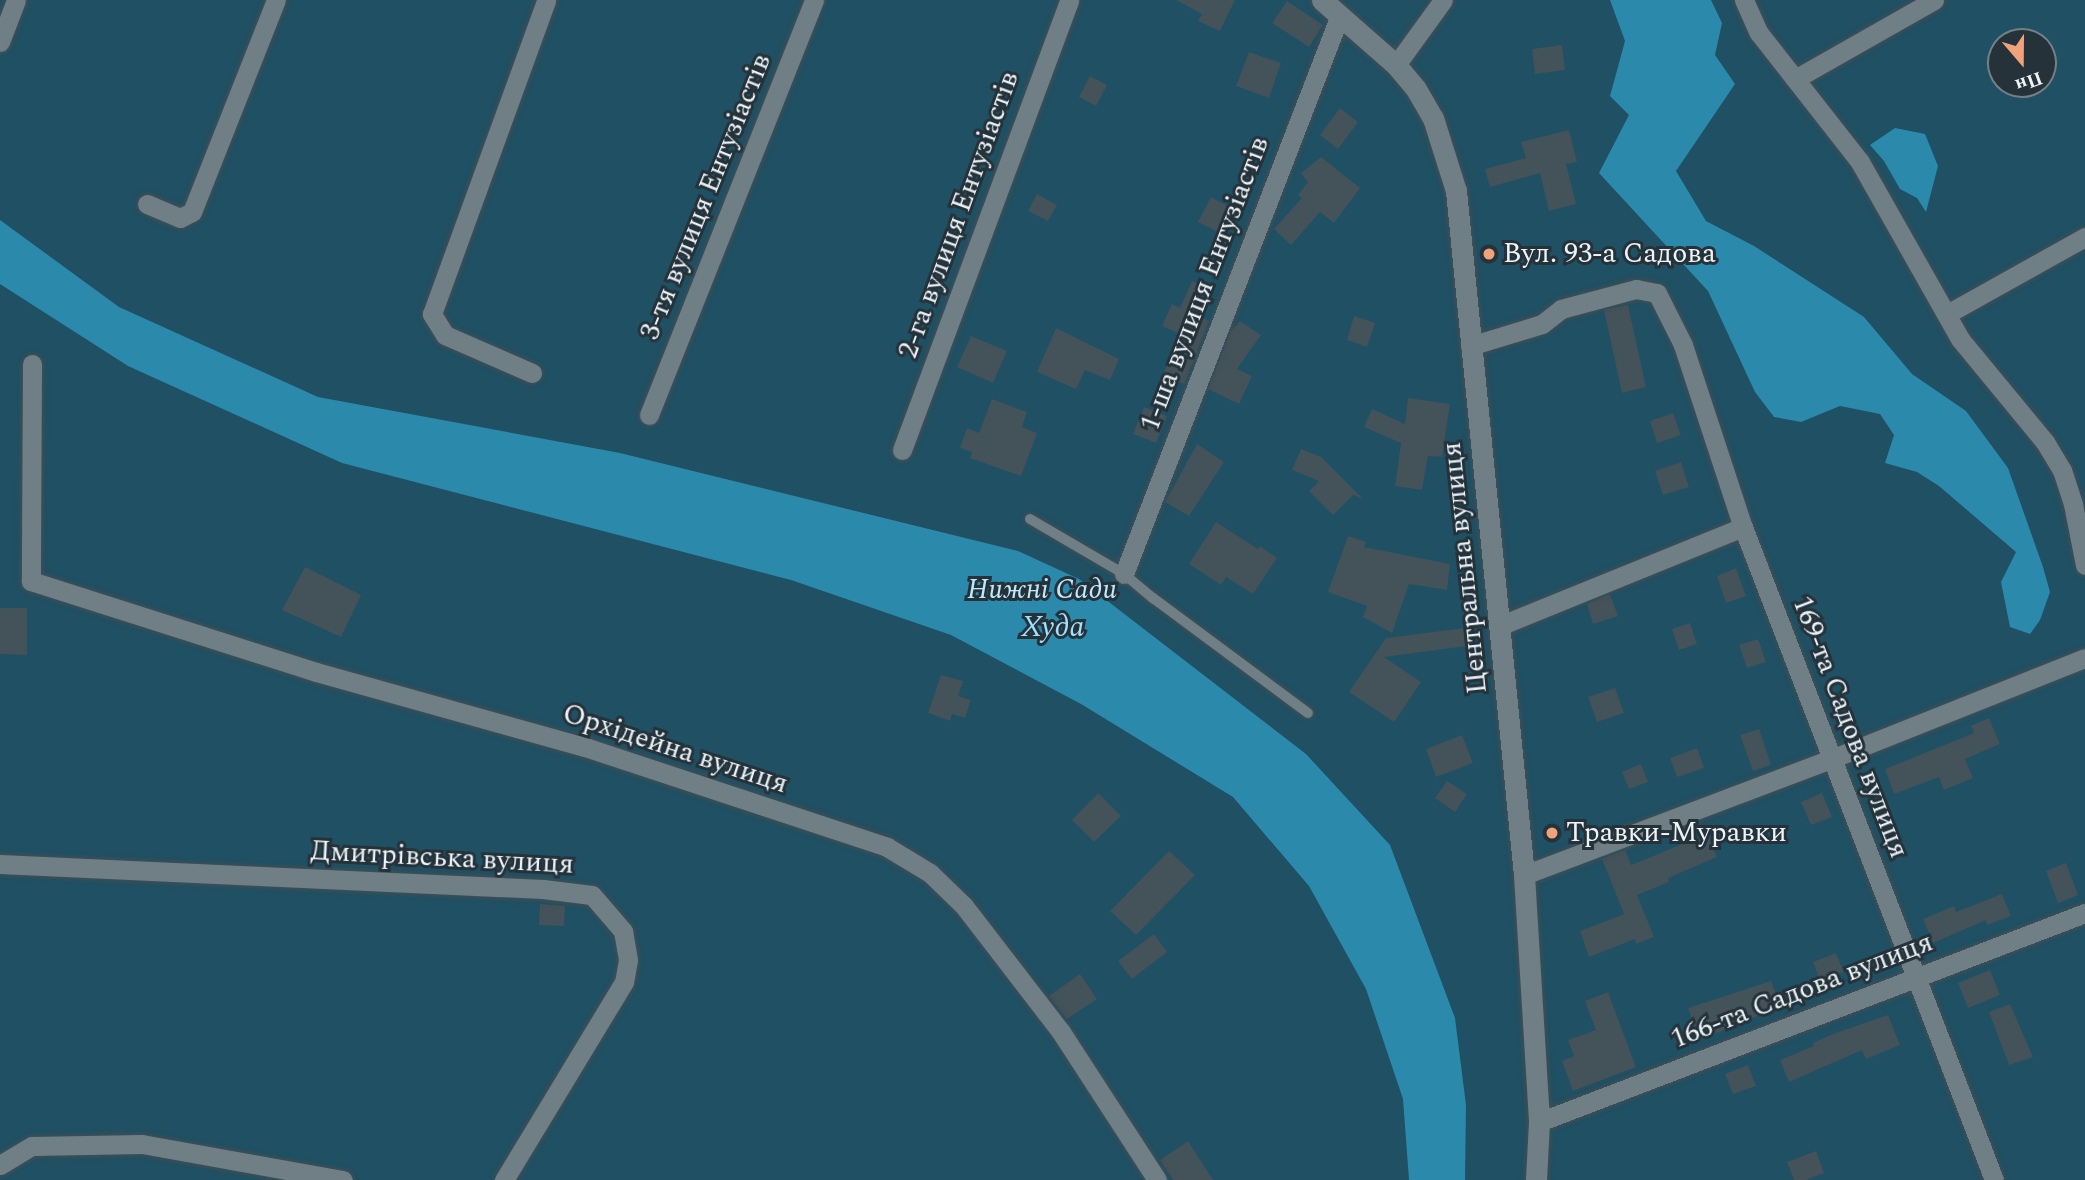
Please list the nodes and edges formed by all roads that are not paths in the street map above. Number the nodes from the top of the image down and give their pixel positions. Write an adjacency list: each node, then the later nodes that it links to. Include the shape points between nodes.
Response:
1 (16, 0): 11 (street)
2 (276, 0): 14 (street, via 192,212 180,218)
3 (546, 0): 19 (street, via 432,314 445,335)
4 (814, 0): 20 (street, 3-тя вулиця Ентузіастів)
5 (1069, 0): 21 (street, 2-га вулиця Ентузіастів)
6 (1322, 0): 10 (street, Центральна вулиця)
7 (1443, 0): 12 (street)
8 (1744, 0): 13 (street, via 1759,33)
9 (1934, 0): 13 (street)
10 (1340, 15): 12 (street, Центральна вулиця); 25 (street, 1-ша вулиця Ентузіастів)
11 (0, 42)
12 (1396, 65): 17 (street, Центральна вулиця, via 1433,118 1446,152 1455,191)
13 (1795, 79): 16 (street, via 1860,162)
14 (147, 204)
15 (2085, 236): 16 (street)
16 (1947, 314): 24 (street, via 1960,339 2045,442 2062,470)
17 (1470, 345): 23 (street, 169-та Садова вулиця, via 1542,324 1561,309 1636,289 1657,293 1683,345); 26 (street, Центральна вулиця)
18 (32, 364): 38 (street, Орхідейна вулиця, via 31,581 316,672 585,747 887,847 930,873 964,906 1061,1032)
19 (532, 373)
20 (649, 415)
21 (902, 450)
22 (1030, 519): 25 (lane)
23 (1743, 527): 26 (street); 29 (street, 169-та Садова вулиця)
24 (2085, 565)
25 (1124, 574): 28 (lane)
26 (1499, 626): 31 (street, Центральна вулиця)
27 (2085, 658): 29 (street)
28 (1308, 713)
29 (1831, 759): 31 (street); 33 (street, 169-та Садова вулиця)
30 (0, 864): 37 (street, Дмитрівська вулиця, via 592,895 623,931 628,960 624,982)
31 (1524, 875): 34 (street, Центральна вулиця)
32 (2085, 913): 33 (street, 166-та Садова вулиця)
33 (1917, 976): 34 (street, 166-та Садова вулиця); 40 (street, 169-та Садова вулиця)
34 (1539, 1122): 39 (street, Центральна вулиця)
35 (0, 1165): 36 (street, via 32,1146 142,1144)
36 (343, 1180)
37 (504, 1180)
38 (1157, 1180)
39 (1536, 1180)
40 (1994, 1180)

